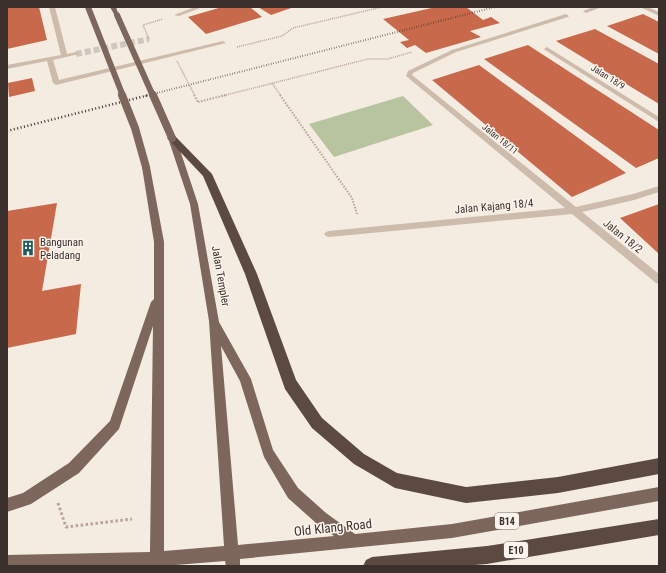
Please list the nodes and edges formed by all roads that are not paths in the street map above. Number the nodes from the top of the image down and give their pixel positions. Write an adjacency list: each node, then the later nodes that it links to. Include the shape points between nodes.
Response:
1 (52, 7): 14 (street)
2 (88, 7): 23 (main road, bridge, via 135,128 146,167 159,242)
3 (113, 7): 18 (main road, Jalan Templer, bridge)
4 (200, 7): 9 (street)
5 (599, 7): 7 (street)
6 (646, 8): 8 (street)
7 (586, 11)
8 (659, 14)
9 (177, 15)
10 (566, 16): 20 (street, Jalan 18/11, via 454,51 410,72 409,76)
11 (223, 43): 15 (street, via 56,83)
12 (547, 49): 17 (street, Jalan 18/9)
13 (76, 54): 14 (street)
14 (64, 56): 15 (street)
15 (50, 59): 16 (street)
16 (7, 67)
17 (659, 120)
18 (172, 138): 24 (main road, Jalan Templer, via 194,204); 25 (highway, via 207,174 250,274 290,384 318,423 359,459 395,480 466,495 558,485)
19 (659, 189): 20 (street, Jalan Kajang 18/4)
20 (573, 211): 21 (street, Jalan Kajang 18/4); 22 (street, Jalan 18/2)
21 (329, 234)
22 (659, 280)
23 (158, 294): 27 (main road, via 115,425 74,468 26,499); 32 (main road)
24 (214, 321): 29 (main road, via 245,379 268,453 294,492 321,518); 30 (main road, Jalan Templer)
25 (659, 466)
26 (659, 494): 29 (main road, Old Klang Road / B14, via 452,531)
27 (7, 505)
28 (659, 527): 33 (highway, E10, via 487,555)
29 (354, 541): 30 (main road, Old Klang Road / B14)
30 (232, 560): 32 (main road, Old Klang Road / B14)
31 (7, 562): 32 (main road, Old Klang Road / B14)
32 (158, 562)
33 (372, 566)

